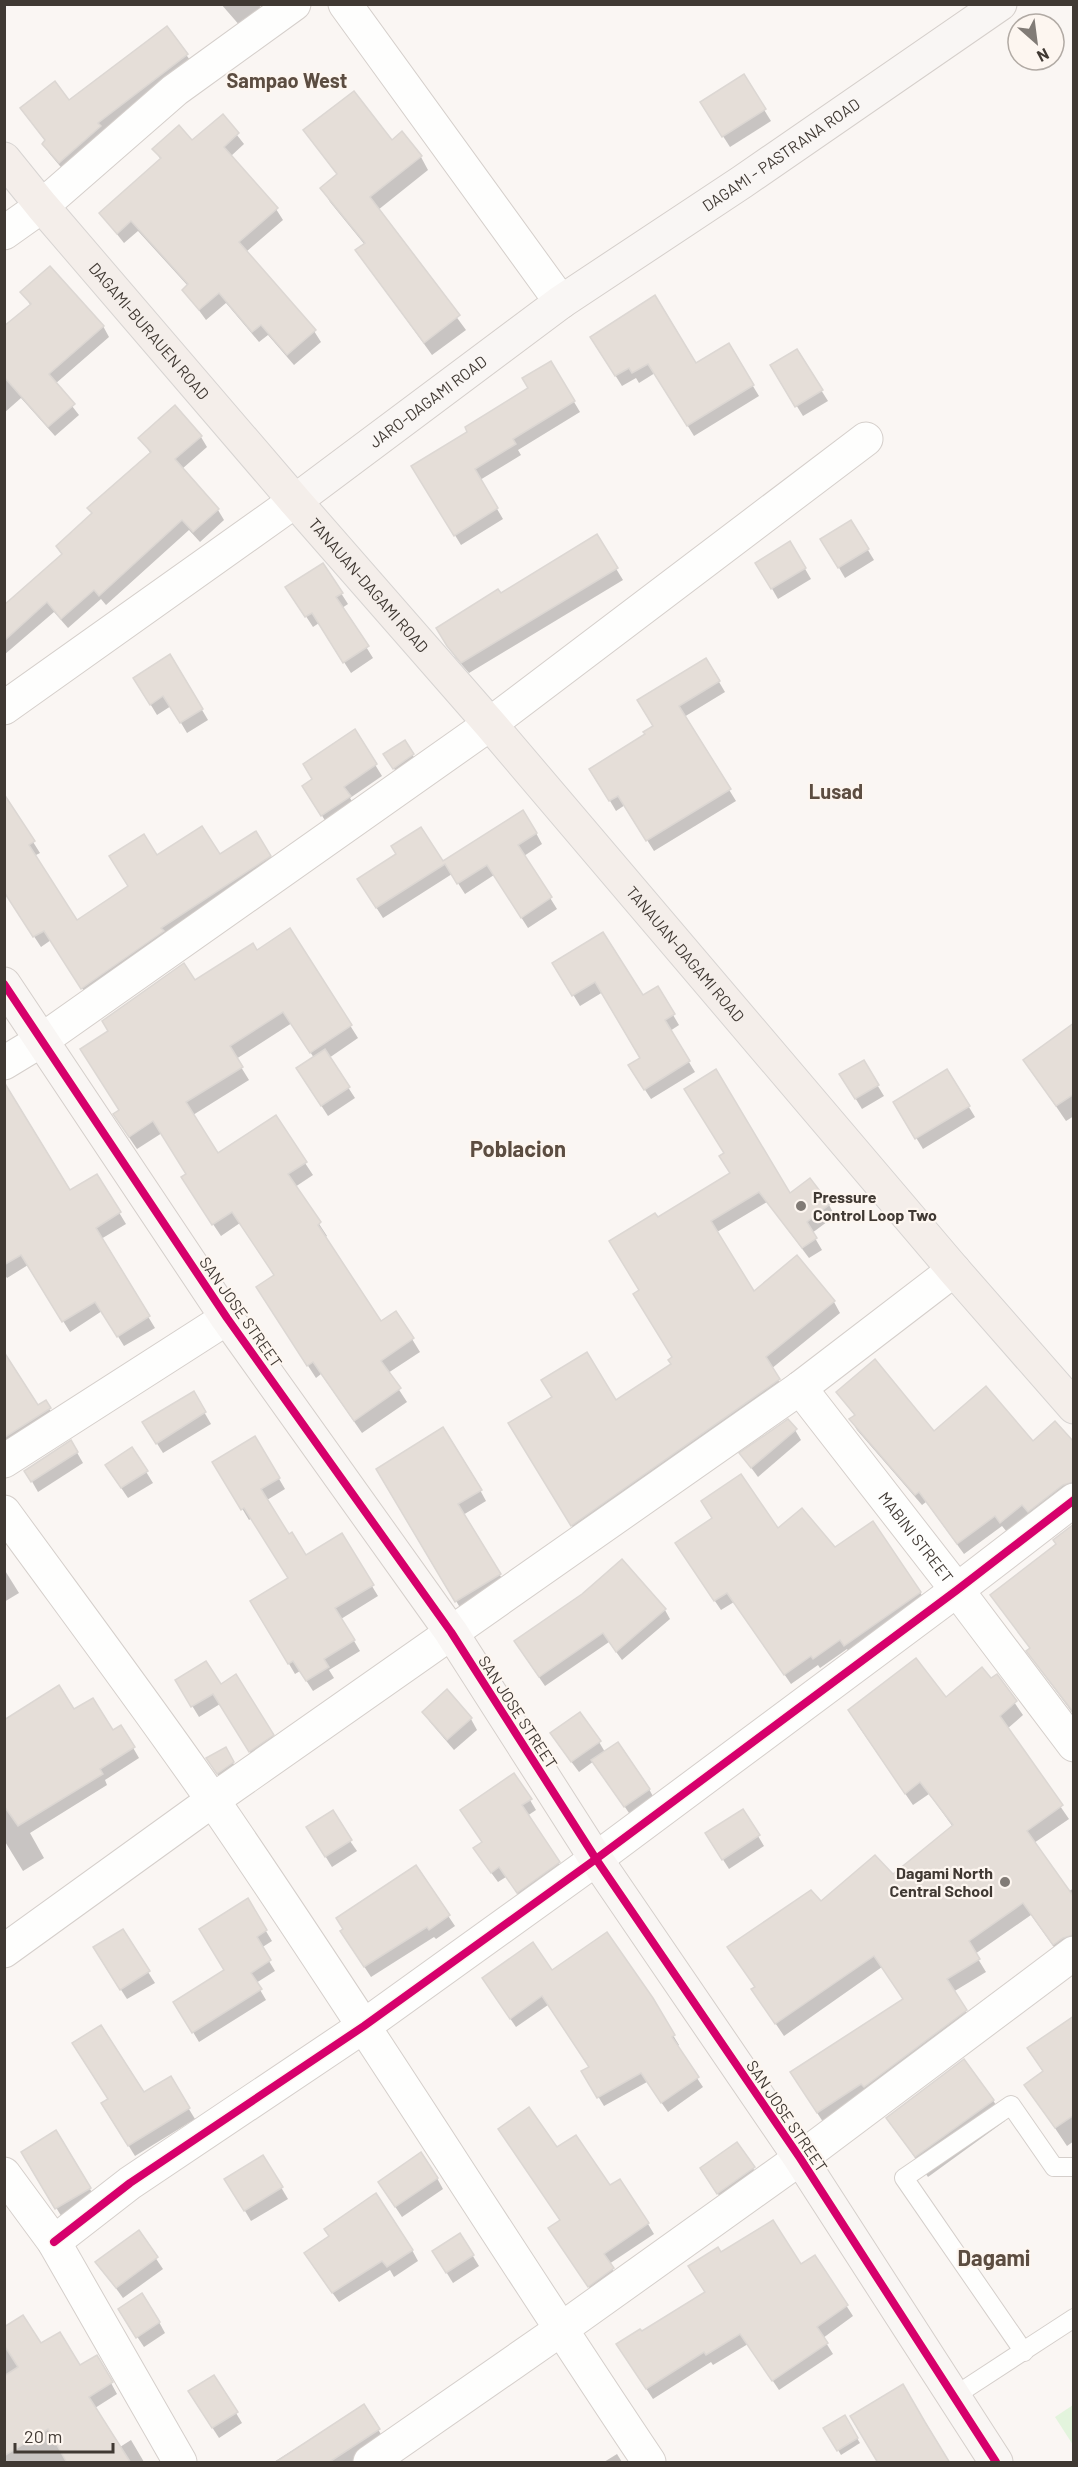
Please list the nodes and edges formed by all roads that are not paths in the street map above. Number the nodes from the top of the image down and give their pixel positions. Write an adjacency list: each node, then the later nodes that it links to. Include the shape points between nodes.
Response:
1 (294, 4): 5 (street, via 175,90)
2 (345, 4): 7 (street)
3 (1000, 4): 7 (street, DAGAMI - PASTRANA ROAD)
4 (4, 159): 5 (main road, DAGAMI-BURAUEN ROAD)
5 (42, 206): 6 (street); 9 (main road, DAGAMI-BURAUEN ROAD)
6 (4, 233)
7 (561, 302): 9 (street, JARO-DAGAMI ROAD)
8 (866, 439): 11 (street)
9 (295, 501): 10 (street); 11 (main road, TANAUAN-DAGAMI ROAD)
10 (4, 708)
11 (490, 724): 13 (street); 15 (main road, TANAUAN-DAGAMI ROAD)
12 (4, 984): 13 (street, SAN JOSE STREET)
13 (42, 1040): 14 (street); 16 (street, SAN JOSE STREET)
14 (4, 1064)
15 (954, 1270): 17 (street); 18 (main road, TANAUAN-DAGAMI ROAD)
16 (227, 1318): 19 (street); 23 (street, SAN JOSE STREET)
17 (800, 1388): 22 (street, MABINI STREET); 23 (street)
18 (1074, 1407)
19 (4, 1461)
20 (1074, 1500): 22 (street)
21 (4, 1512): 25 (street)
22 (957, 1590): 24 (street, MABINI STREET); 26 (street)
23 (451, 1632): 25 (street); 26 (street, SAN JOSE STREET)
24 (1074, 1745)
25 (213, 1800): 27 (street); 29 (street)
26 (596, 1859): 29 (street); 30 (street, SAN JOSE STREET)
27 (4, 1951)
28 (1074, 1953): 30 (street)
29 (364, 2026): 33 (street, via 130,2183); 35 (street)
30 (800, 2158): 35 (street); 37 (street, SAN JOSE STREET)
31 (1074, 2167): 36 (lane, via 1054,2167 1011,2104 904,2178)
32 (4, 2174): 33 (street)
33 (54, 2242): 38 (street)
34 (1074, 2318): 36 (lane)
35 (560, 2330): 39 (street); 40 (street)
36 (1024, 2352): 37 (lane)
37 (953, 2397): 41 (street, SAN JOSE STREET)
38 (169, 2459)
39 (370, 2463)
40 (649, 2463)
41 (996, 2463)

